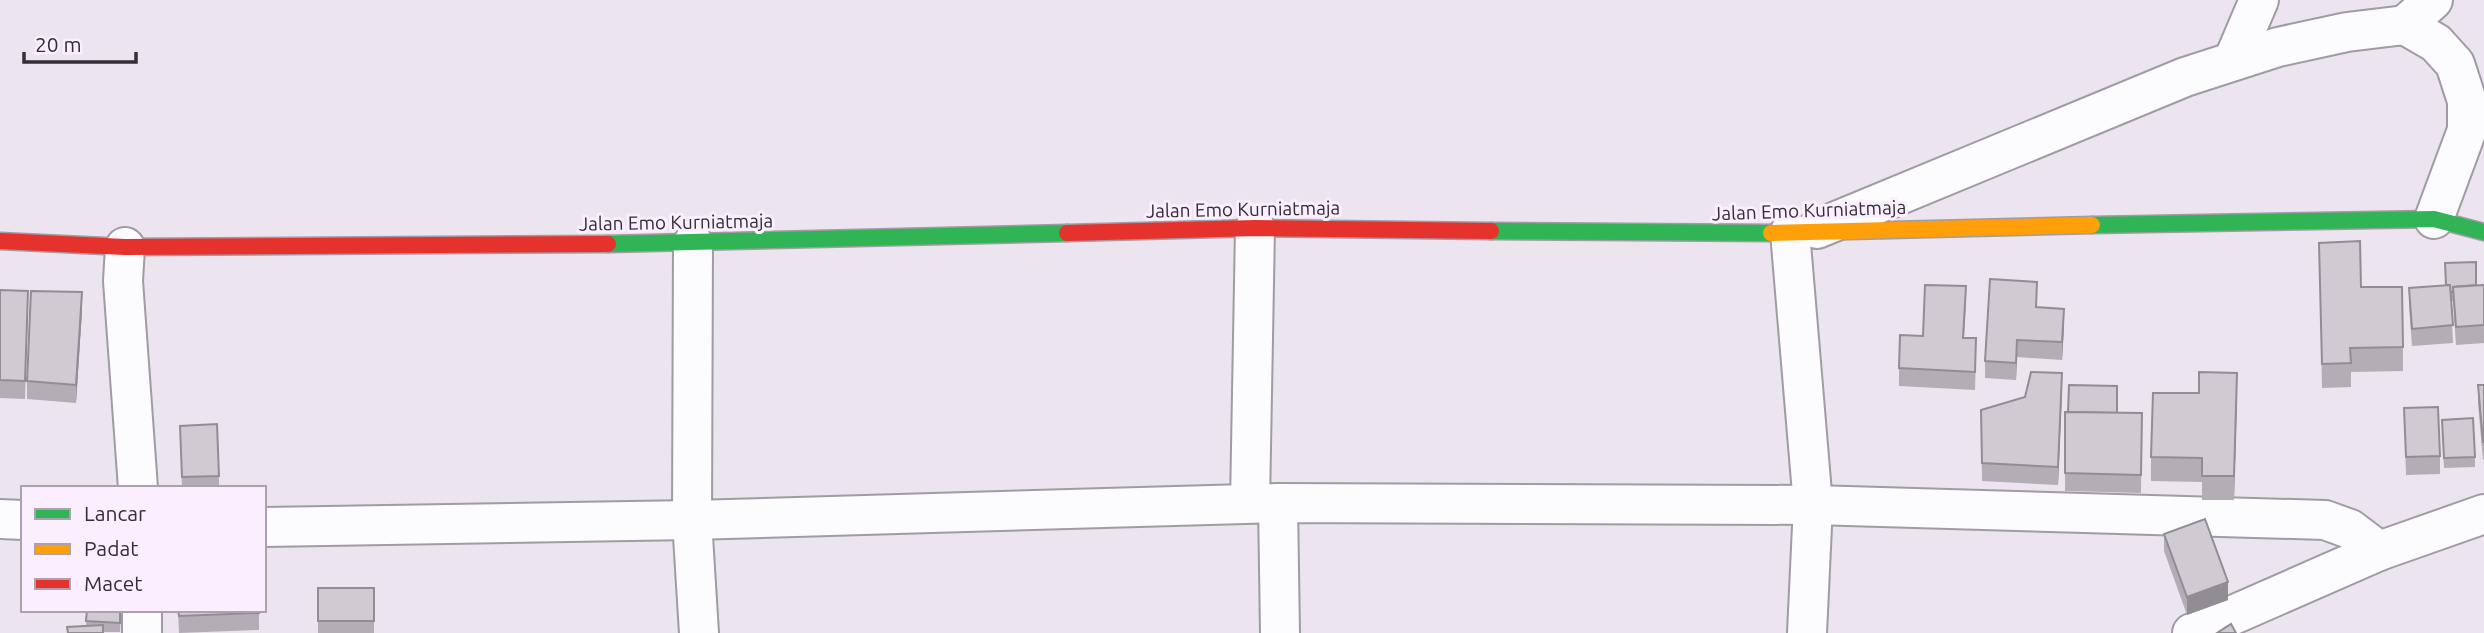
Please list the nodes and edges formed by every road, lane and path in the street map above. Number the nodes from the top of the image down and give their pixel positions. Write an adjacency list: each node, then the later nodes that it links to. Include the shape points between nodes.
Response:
1 (2259, 0): 3 (street)
2 (2419, 13): 3 (street); 4 (street, via 2455,64 2467,101 2467,130)
3 (2233, 61): 6 (street)
4 (2434, 219): 6 (street, Jalan Emo Kurniatmaja); 7 (street, Jalan Emo Kurniatmaja)
5 (1255, 228): 6 (street, Jalan Emo Kurniatmaja, via 1751,235); 9 (street, Jalan Emo Kurniatmaja); 12 (street)
6 (1802, 231): 13 (street)
7 (2484, 232)
8 (0, 241): 10 (street, Jalan Emo Kurniatmaja)
9 (692, 243): 10 (street, Jalan Emo Kurniatmaja); 17 (street)
10 (125, 247): 11 (street, via 123,281)
11 (138, 486)
12 (1264, 503): 13 (street); 17 (street); 23 (street)
13 (1814, 505): 19 (street, via 2325,520 2350,529); 24 (street)
14 (2484, 514): 19 (street)
15 (0, 519): 16 (street)
16 (21, 520)
17 (692, 520): 18 (street); 22 (street)
18 (266, 527)
19 (2379, 551): 25 (street)
20 (142, 612): 21 (street)
21 (142, 633)
22 (699, 633)
23 (1280, 633)
24 (1807, 633)
25 (2192, 633)

